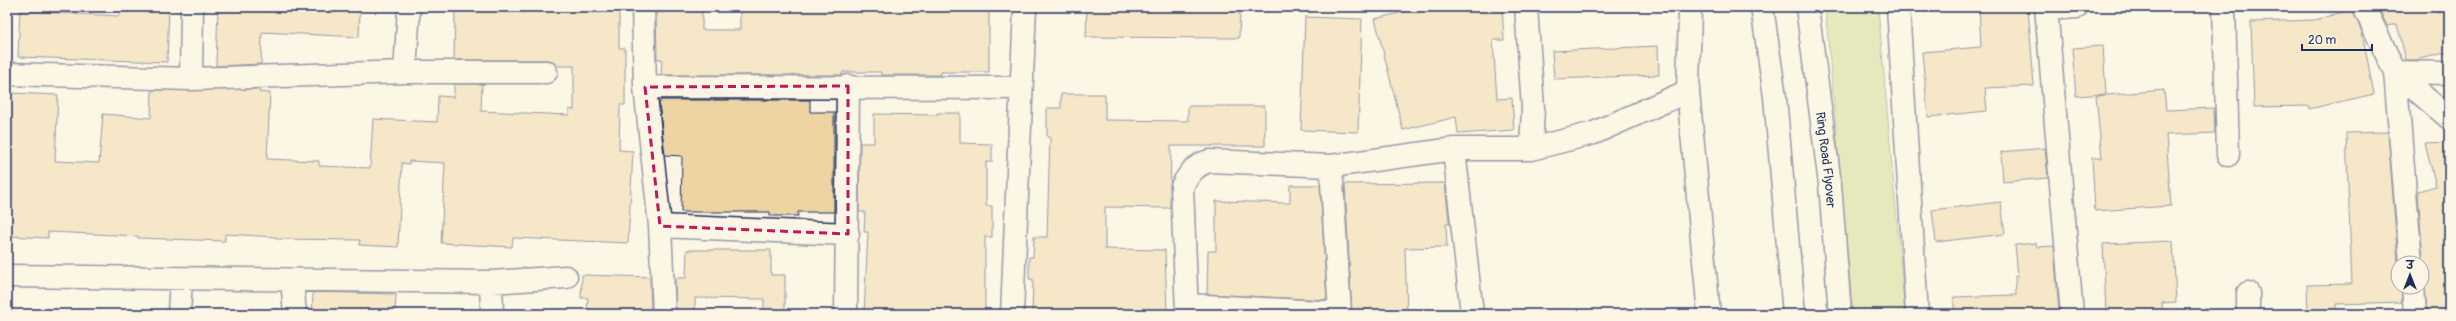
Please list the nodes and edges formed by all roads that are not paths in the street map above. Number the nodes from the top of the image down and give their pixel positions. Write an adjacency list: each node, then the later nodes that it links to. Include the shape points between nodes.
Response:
1 (192, 7): 19 (street)
2 (409, 7): 14 (street)
3 (643, 7): 21 (street)
4 (1025, 7): 22 (street)
5 (1526, 7): 26 (street, via 1533,108)
6 (1690, 7): 23 (street)
7 (1762, 7): 48 (street, via 1775,97)
8 (1807, 7): 49 (street, Ring Road Flyover, via 1830,184)
9 (1898, 7): 50 (street)
10 (2077, 7): 13 (street)
11 (2224, 7): 27 (street)
12 (2364, 7): 16 (street)
13 (2046, 8): 51 (street)
14 (405, 72): 15 (street); 19 (street)
15 (546, 72)
16 (2395, 72): 17 (street); 24 (street); 31 (street)
17 (2449, 73)
18 (7, 74): 19 (street)
19 (191, 79)
20 (848, 86): 21 (street); 22 (street); 30 (street)
21 (645, 87): 29 (street)
22 (1020, 88): 44 (street)
23 (1688, 91): 26 (street, via 1594,133); 47 (street)
24 (2449, 118)
25 (1454, 149): 26 (street); 28 (street); 46 (street)
26 (1531, 149)
27 (2228, 155)
28 (1331, 166): 38 (street, via 1209,162 1191,170 1182,186); 45 (street)
29 (660, 226): 30 (street); 42 (street)
30 (848, 234): 43 (street)
31 (2410, 255)
32 (7, 276): 34 (street)
33 (566, 277): 36 (street)
34 (181, 279): 35 (street); 39 (street)
35 (292, 280): 36 (street); 40 (street)
36 (491, 282): 41 (street)
37 (2414, 295): 52 (street)
38 (1187, 310): 45 (street)
39 (179, 314)
40 (295, 314)
41 (492, 314)
42 (664, 314)
43 (846, 314)
44 (1012, 314)
45 (1340, 314)
46 (1472, 314)
47 (1709, 314)
48 (1794, 314)
49 (1840, 314)
50 (1917, 314)
51 (2072, 314)
52 (2415, 314)

